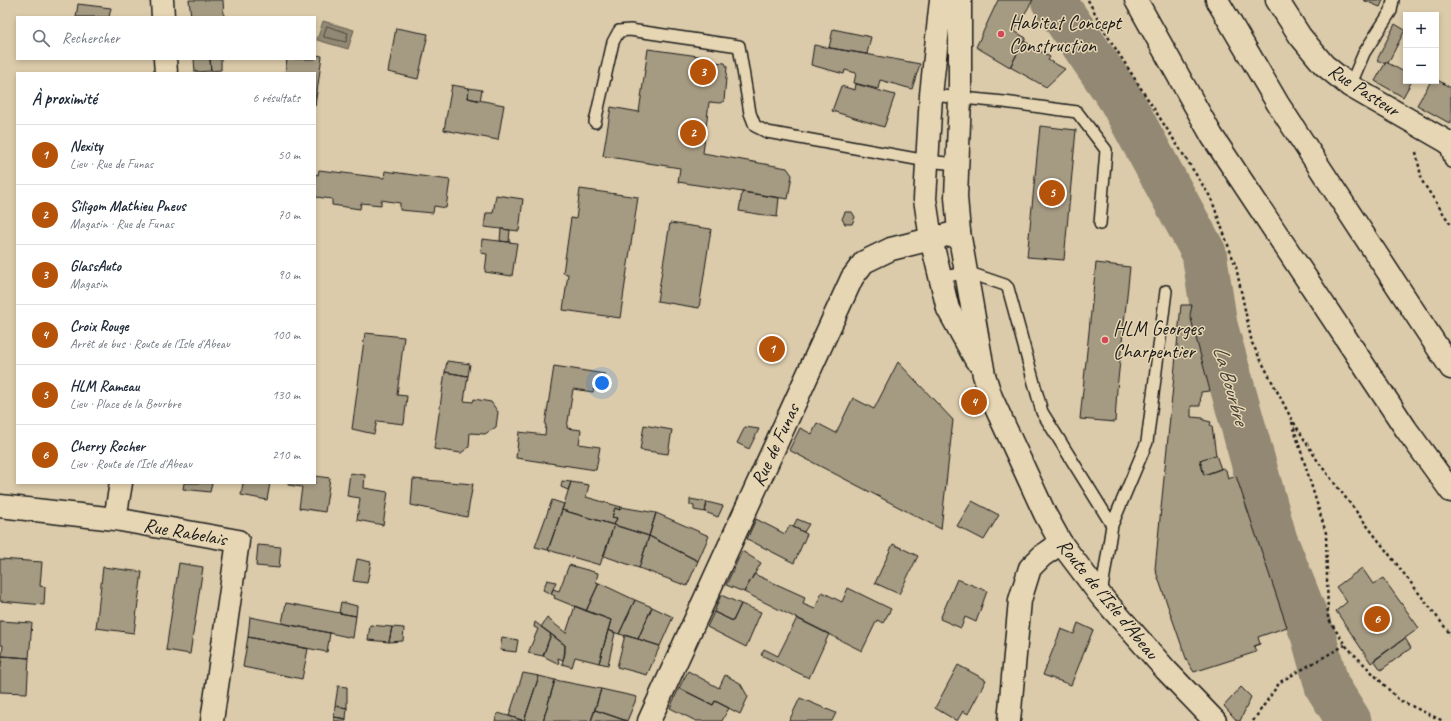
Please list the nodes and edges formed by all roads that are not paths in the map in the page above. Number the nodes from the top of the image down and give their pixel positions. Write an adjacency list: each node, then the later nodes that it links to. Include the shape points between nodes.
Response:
1 (162, 0): 8 (main road)
2 (941, 0): 12 (main road)
3 (960, 0): 13 (main road)
4 (1136, 0): 28 (main road, via 1212,136 1406,429)
5 (1217, 0): 25 (main road, via 1278,104)
6 (1278, 0): 11 (main road, Rue Pasteur, via 1300,36 1324,65)
7 (1393, 0): 11 (lane, via 1391,11 1364,53)
8 (163, 16)
9 (165, 60): 10 (main road)
10 (166, 72)
11 (1350, 86): 15 (main road, Rue Pasteur)
12 (931, 95): 13 (lane); 16 (main road, Route de l'Isle d'Abeau)
13 (960, 98): 18 (main road, Route de l'Isle d'Abeau); 19 (lane, via 1077,112 1106,150)
14 (595, 122): 16 (lane, via 613,42 619,31 630,30 739,46 750,113 755,126 767,132)
15 (1447, 142): 17 (lane)
16 (927, 161): 18 (lane); 21 (main road, Route de l'Isle d'Abeau, via 925,199)
17 (1451, 162)
18 (956, 164): 20 (main road, Route de l'Isle d'Abeau)
19 (1100, 224)
20 (959, 232): 21 (main road, Rue de Funas); 22 (main road, Route de l'Isle d'Abeau)
21 (931, 239): 23 (main road, Route de l'Isle d'Abeau); 35 (main road, Rue de Funas, via 891,249 864,262 852,278)
22 (967, 272): 23 (lane); 26 (main road, Route de l'Isle d'Abeau); 31 (lane, via 1008,288 1042,412)
23 (940, 278): 26 (main road, Route de l'Isle d'Abeau, via 948,308)
24 (1166, 291): 31 (lane, via 1147,442)
25 (1451, 368)
26 (984, 375): 32 (main road, Route de l'Isle d'Abeau, via 991,397)
27 (121, 484): 30 (main road)
28 (1451, 491)
29 (0, 506): 30 (main road, Rue Rabelais)
30 (115, 519): 34 (main road, Rue Rabelais, via 238,541)
31 (1112, 525): 33 (lane)
32 (1061, 543): 33 (main road, Route de l'Isle d'Abeau); 36 (main road, via 1030,568 1020,600)
33 (1100, 596): 37 (main road, Route de l'Isle d'Abeau)
34 (212, 721)
35 (649, 721)
36 (1009, 721)
37 (1215, 721)

